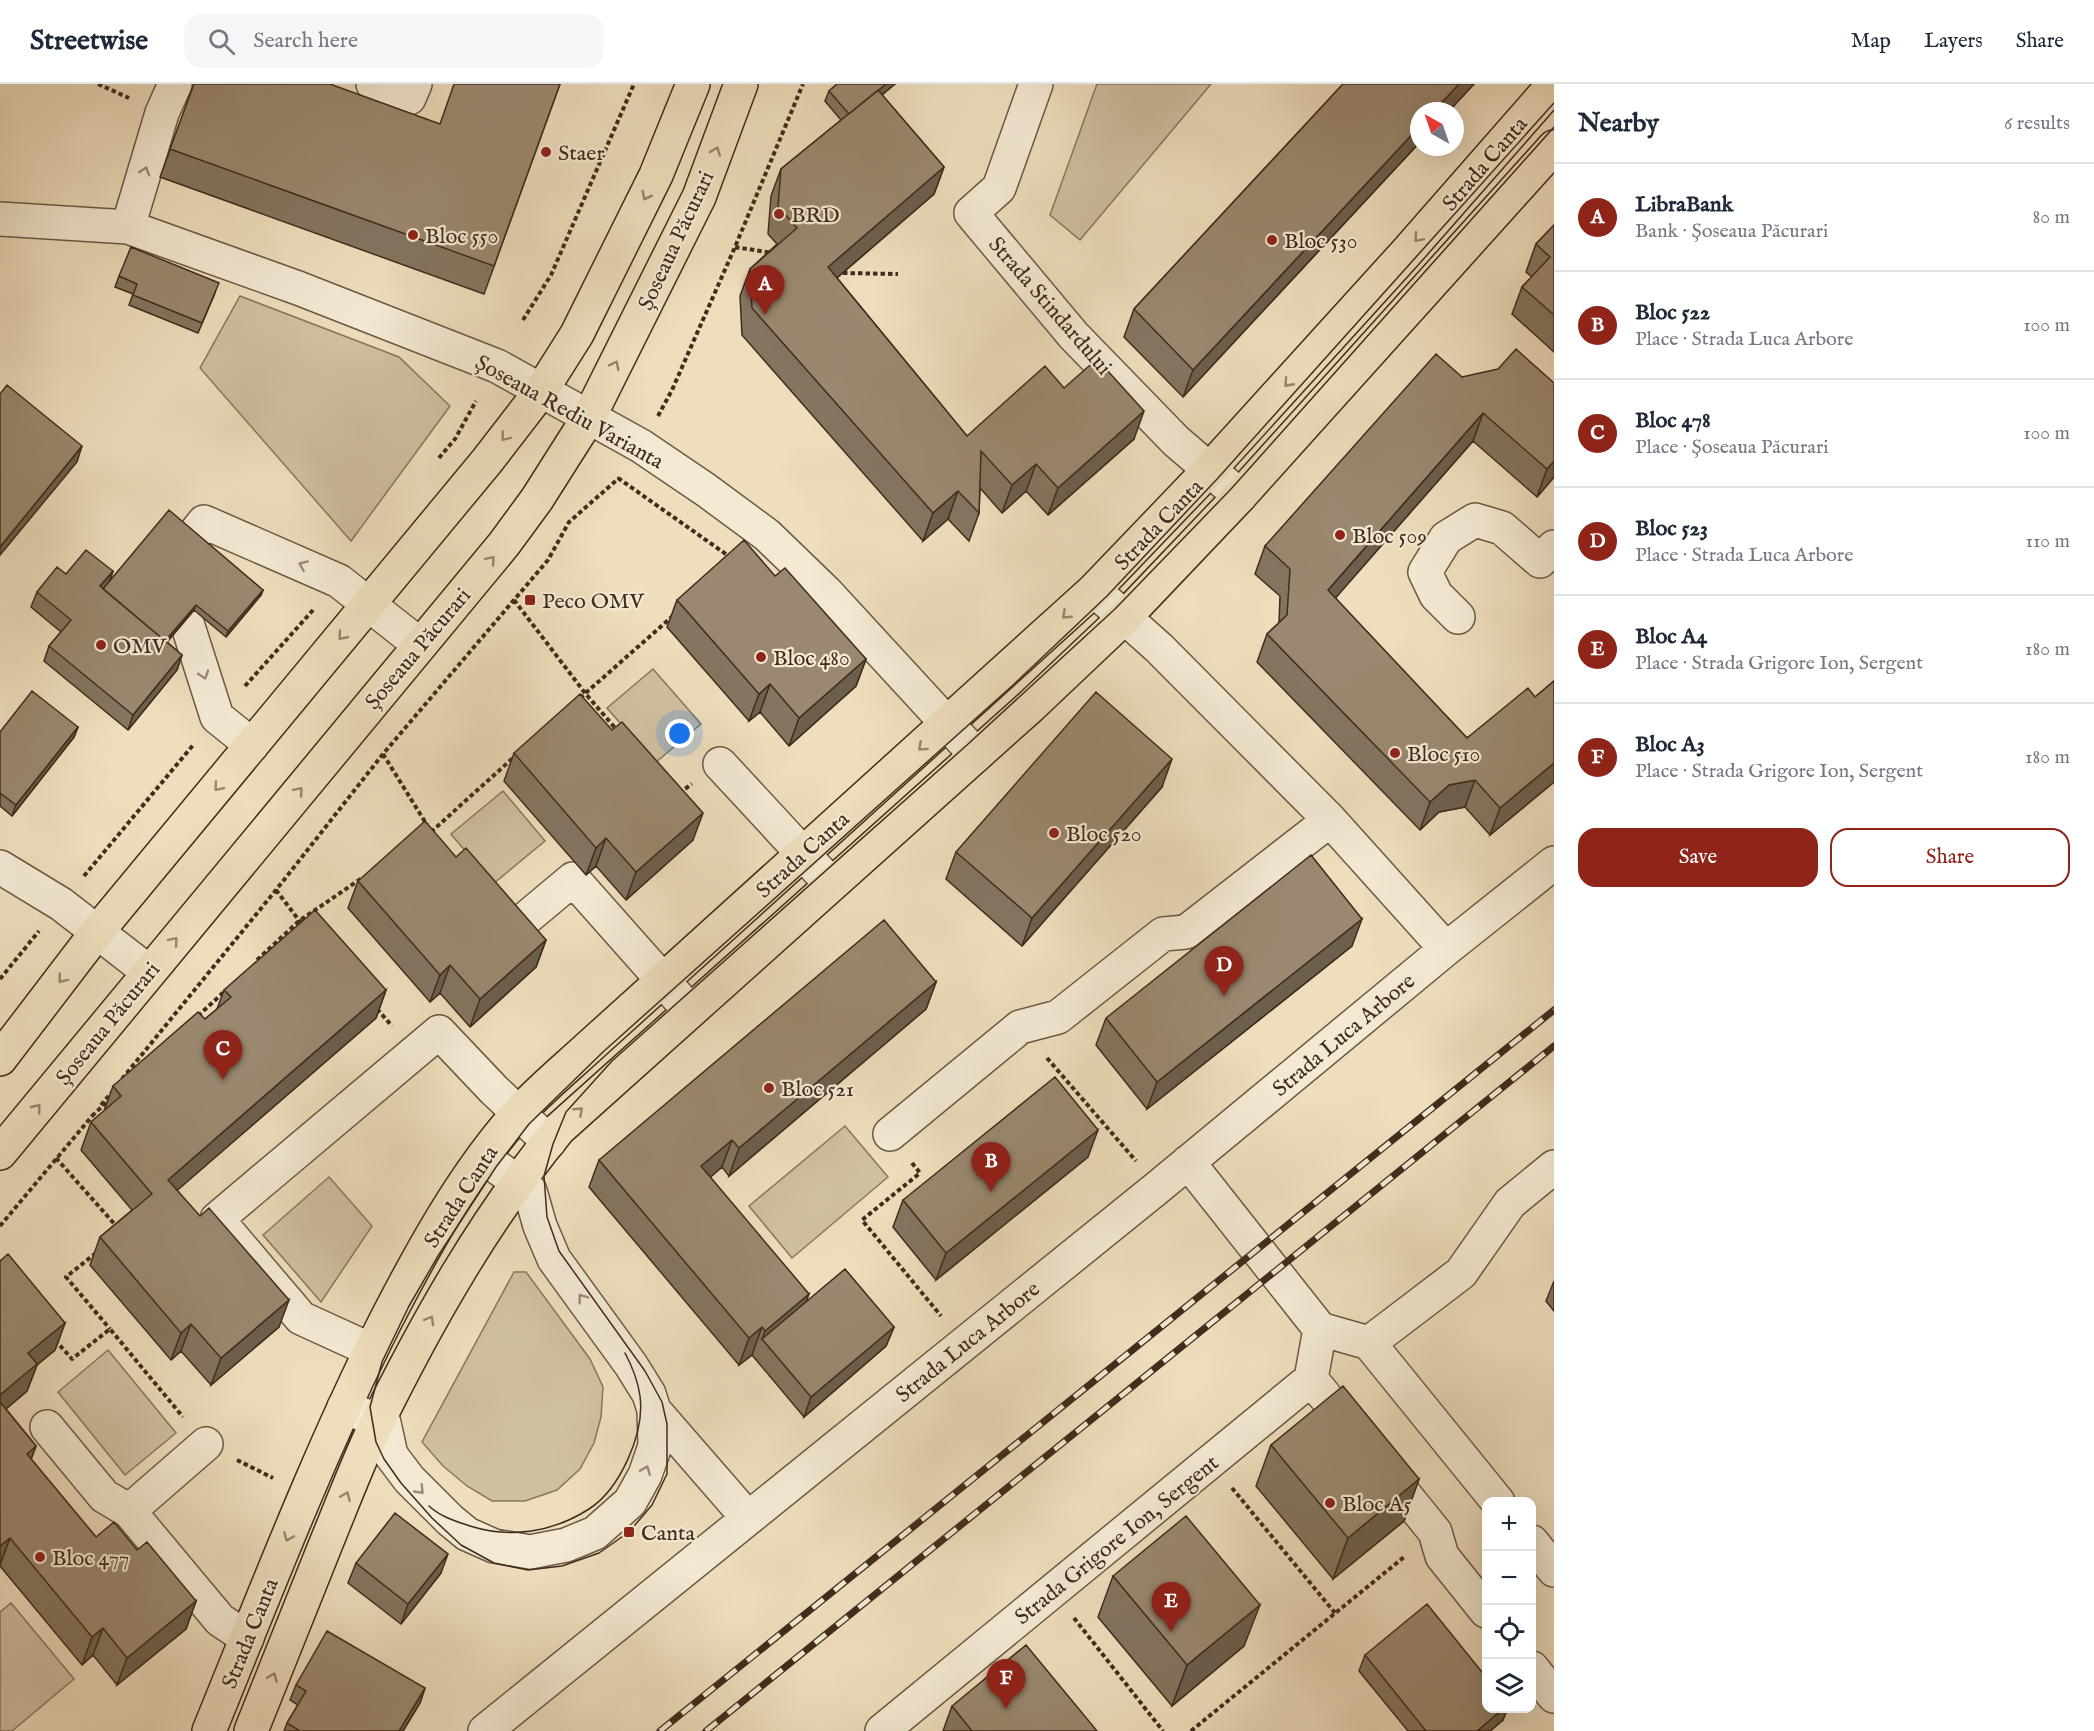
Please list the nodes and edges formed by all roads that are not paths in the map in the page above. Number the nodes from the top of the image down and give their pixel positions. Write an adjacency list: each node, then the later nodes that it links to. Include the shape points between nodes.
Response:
1 (175, 84): 10 (street, one-way to 1, via 162,113)
2 (373, 84): 3 (street, via 409,98)
3 (415, 84)
4 (693, 84): 11 (main road, Șoseaua Păcurari, one-way to 11, via 645,196 577,334)
5 (741, 84): 12 (main road, Șoseaua Păcurari, one-way to 5, via 699,197)
6 (1036, 84): 13 (street, Strada Stindardului, via 999,188 971,213 1074,336)
7 (1554, 84): 13 (main road, Strada Canta, one-way to 13)
8 (1554, 147): 14 (main road, Strada Canta)
9 (0, 219): 10 (street, Șoseaua Rediu Varianta)
10 (128, 227): 11 (street, Șoseaua Rediu Varianta, via 497,366)
11 (541, 391): 12 (street, Șoseaua Rediu Varianta); 18 (main road, Șoseaua Păcurari, one-way to 18)
12 (589, 417): 22 (main road, Șoseaua Păcurari, one-way to 12, via 504,544); 23 (street, Șoseaua Rediu Varianta, via 641,446 767,535 826,591)
13 (1209, 470): 14 (street, Strada Stindardului); 17 (main road, Strada Canta)
14 (1240, 496): 19 (main road, Strada Canta)
15 (192, 537): 18 (street, one-way to 15, via 339,581 204,522)
16 (1554, 547): 20 (street, via 1540,561 1502,528 1475,520 1446,538 1425,572 1436,595)
17 (1094, 590): 19 (street); 23 (main road, Strada Canta, one-way to 23)
18 (369, 604): 22 (street); 24 (main road, Șoseaua Păcurari, one-way to 24)
19 (1125, 617): 25 (main road, Strada Canta); 27 (street)
20 (1458, 617)
21 (186, 620): 24 (street, one-way to 24, via 217,717)
22 (420, 645): 35 (main road, Șoseaua Păcurari, one-way to 22)
23 (948, 723): 25 (street, Șoseaua Rediu Varianta); 28 (main road, Strada Canta, one-way to 28)
24 (252, 745): 33 (main road, Șoseaua Păcurari, one-way to 33)
25 (976, 755): 31 (main road, Strada Canta)
26 (720, 764): 28 (street)
27 (1330, 820): 34 (street); 40 (street, via 1186,932 1163,934 1058,1017 1020,1027)
28 (803, 854): 31 (street); 36 (main road, Strada Canta)
29 (1554, 863): 34 (street, Strada Luca Arbore)
30 (0, 867): 33 (street, via 61,904)
31 (831, 884): 37 (main road, Strada Canta)
32 (518, 925): 36 (street, via 573,879)
33 (97, 933): 35 (street); 38 (main road, Șoseaua Păcurari, one-way to 38)
34 (1446, 949): 44 (street, Strada Luca Arbore)
35 (149, 972): 42 (main road, Șoseaua Păcurari, one-way to 35)
36 (663, 980): 37 (street); 39 (main road, Strada Canta)
37 (690, 1011): 41 (main road, Strada Canta, one-way to 37, via 567,1121)
38 (0, 1059)
39 (518, 1113): 41 (street); 43 (main road, Strada Canta); 49 (street, via 439,1032 217,1219 301,1318)
40 (890, 1134)
41 (549, 1142): 46 (main road, Strada Canta)
42 (0, 1153)
43 (483, 1157): 46 (street); 49 (main road, Strada Canta, via 407,1280)
44 (1188, 1162): 47 (street); 58 (street, Strada Luca Arbore)
45 (1554, 1167): 48 (street, via 1510,1203 1461,1273)
46 (518, 1182): 52 (street, one-way to 46, via 631,1365 554,1259 530,1191); 53 (main road, Strada Canta, one-way to 46, via 428,1323)
47 (1320, 1329): 48 (street); 50 (street)
48 (1369, 1343): 56 (street)
49 (371, 1350): 51 (main road, Strada Canta)
50 (1311, 1379): 61 (street, via 1435,1532 1442,1556); 68 (street, Strada Grigore Ion, Sergent)
51 (344, 1407): 53 (street); 62 (main road, Strada Canta, one-way to 62)
52 (654, 1410): 53 (street, one-way to 52, via 384,1423 391,1455 450,1520 494,1546 530,1552 566,1545 595,1533 630,1502 655,1446); 58 (street)
53 (378, 1421): 66 (main road, Strada Canta, one-way to 53)
54 (47, 1426): 57 (street, via 104,1496)
55 (206, 1444): 57 (street)
56 (1494, 1497)
57 (129, 1511): 62 (street, via 220,1620)
58 (747, 1517): 67 (street, Strada Luca Arbore)
59 (1536, 1547): 60 (street)
60 (1554, 1570)
61 (1482, 1606)
62 (247, 1638): 65 (main road, Strada Canta)
63 (1536, 1673): 64 (street)
64 (1554, 1696)
65 (209, 1731)
66 (251, 1731)
67 (485, 1731)
68 (882, 1731)

